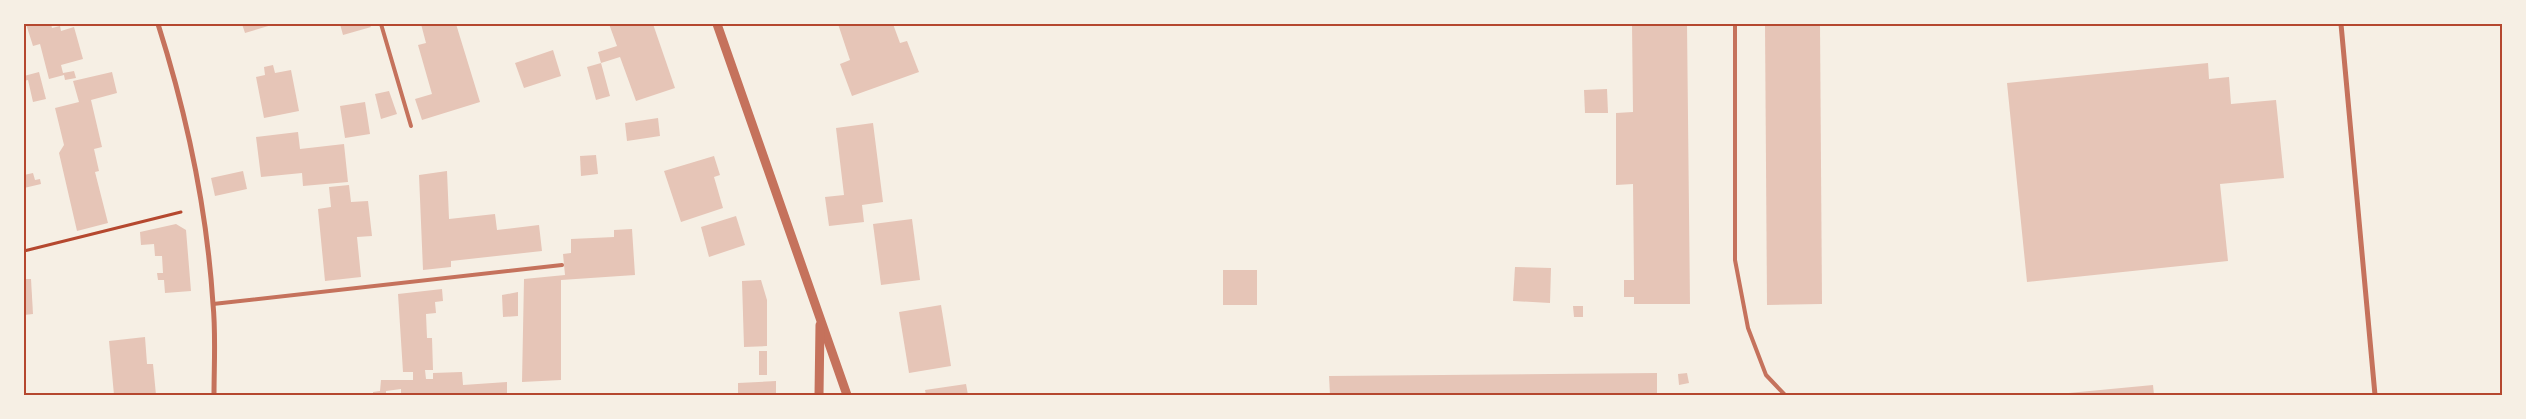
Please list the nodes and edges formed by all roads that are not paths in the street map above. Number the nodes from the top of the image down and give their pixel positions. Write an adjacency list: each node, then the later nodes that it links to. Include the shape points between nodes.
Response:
1 (158, 24): 8 (street, via 172,69 202,207)
2 (381, 24): 6 (lane)
3 (717, 24): 9 (street)
4 (1735, 24): 13 (lane, via 1735,260 1748,328 1766,374)
5 (2340, 24): 14 (street)
6 (411, 126)
7 (562, 265): 8 (lane)
8 (213, 304): 10 (street)
9 (820, 318): 11 (street); 12 (street)
10 (214, 395)
11 (819, 395)
12 (847, 395)
13 (1785, 395)
14 (2375, 395)

